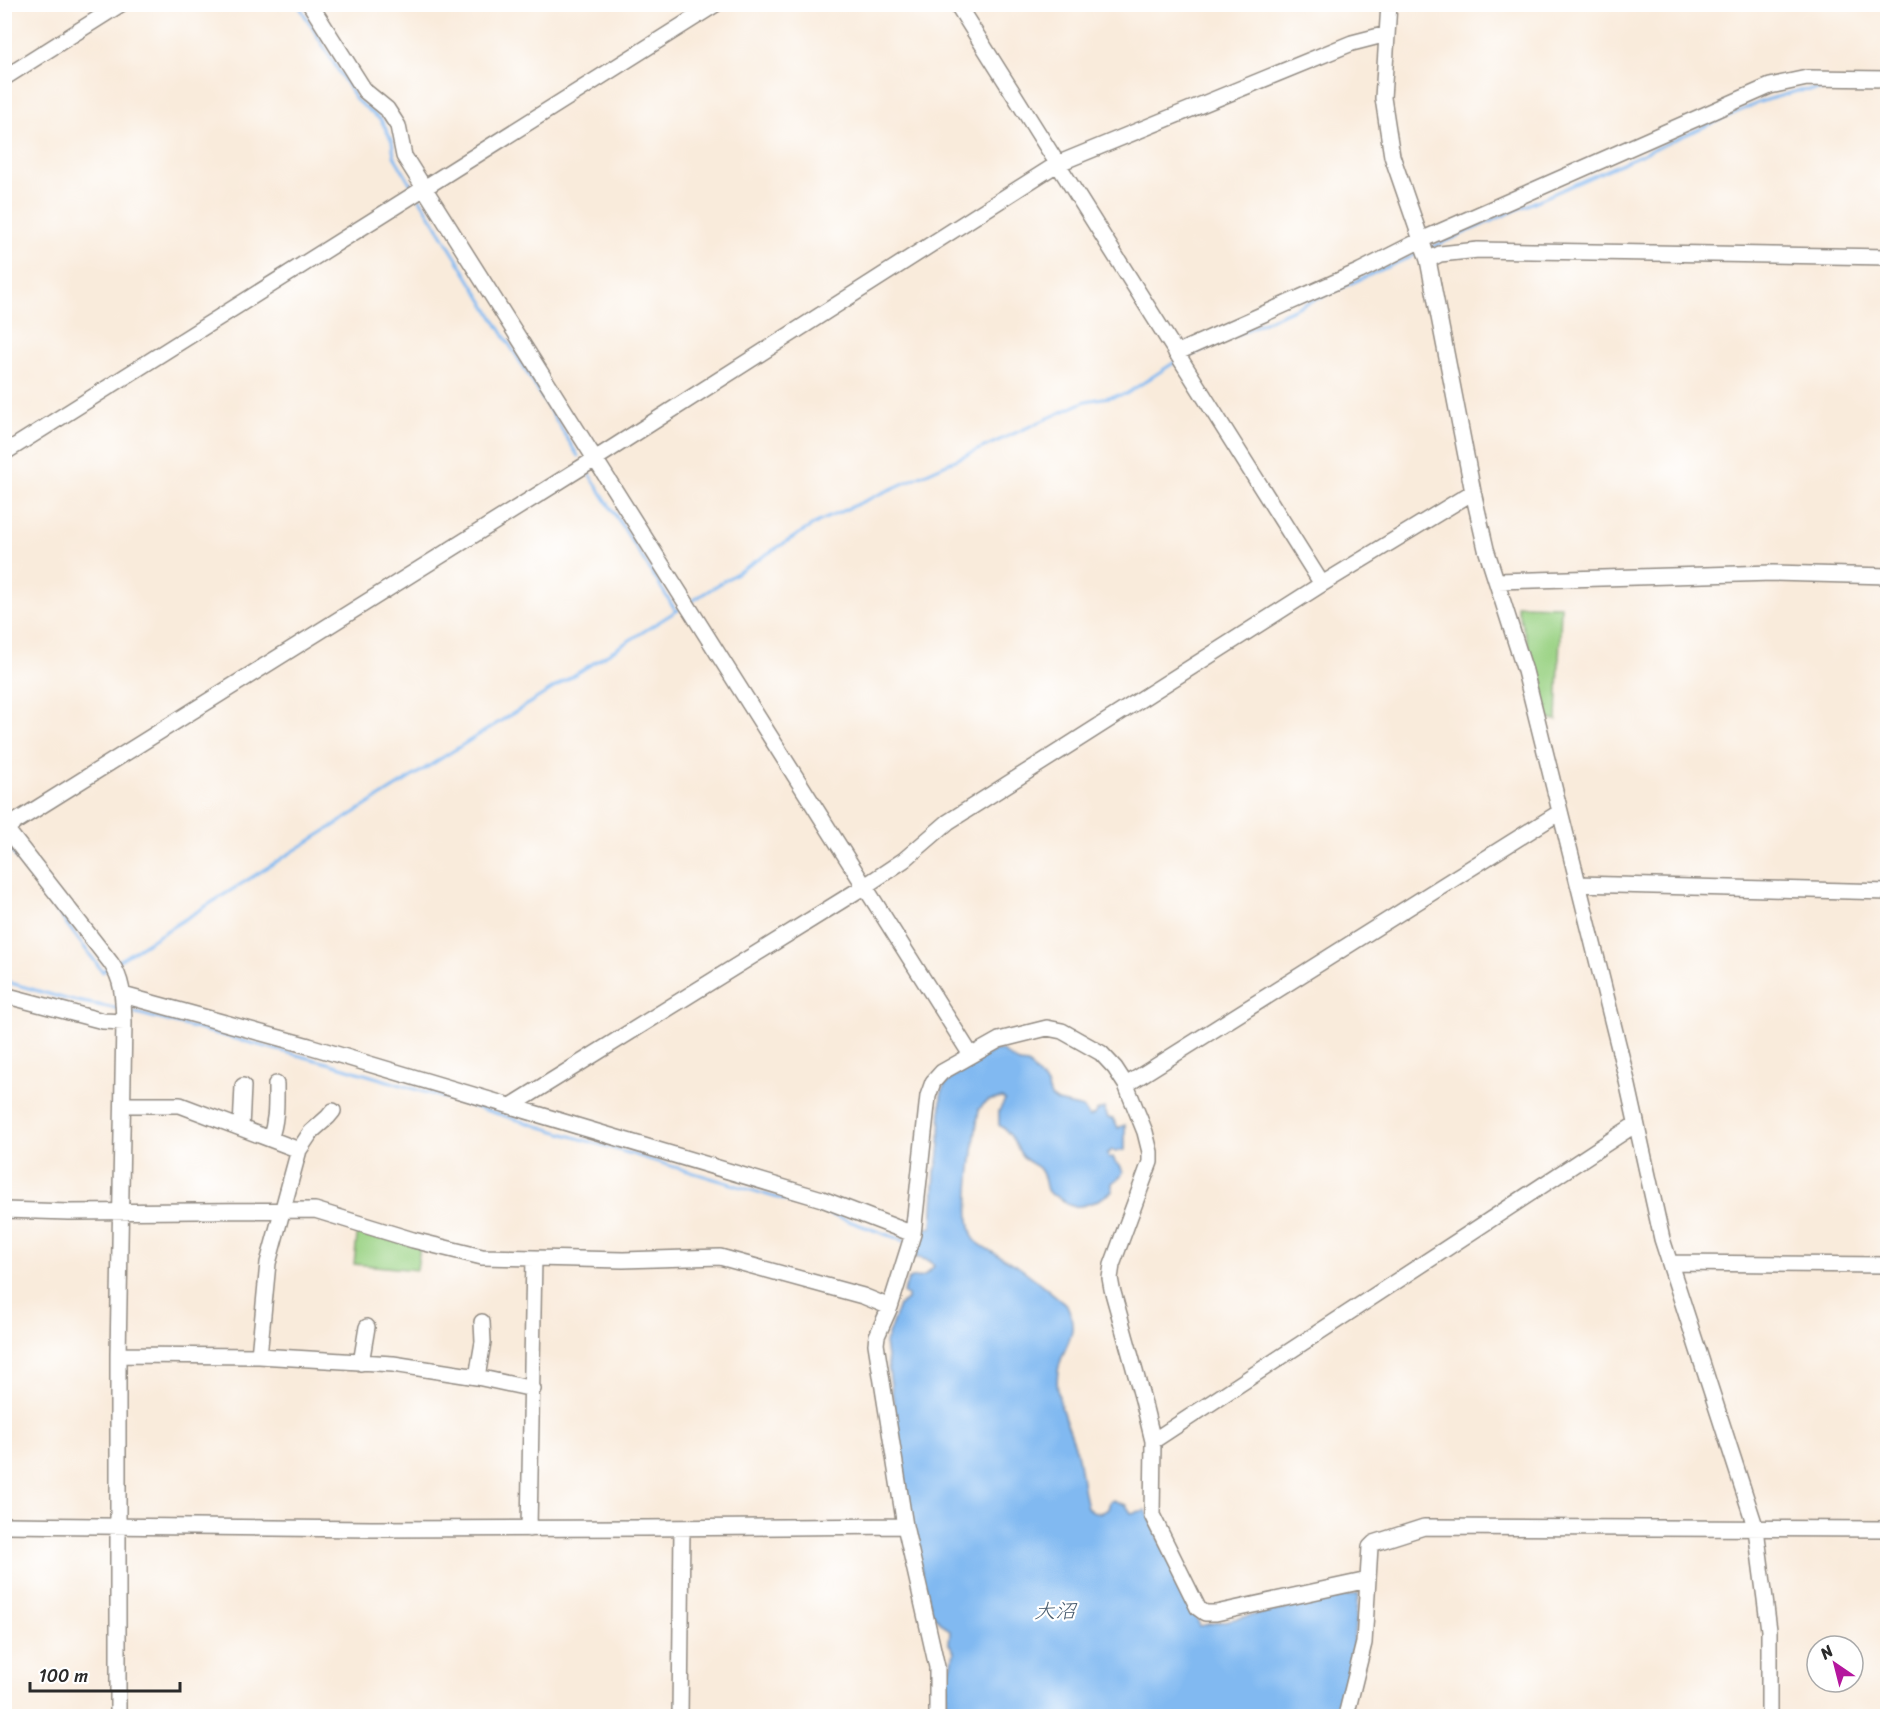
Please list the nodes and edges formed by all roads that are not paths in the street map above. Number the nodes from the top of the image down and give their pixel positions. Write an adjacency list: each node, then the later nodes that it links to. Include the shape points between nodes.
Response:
1 (121, 4): 7 (street)
2 (310, 4): 10 (street, via 364,91 387,109 398,126 404,156)
3 (716, 4): 10 (street)
4 (957, 4): 9 (street)
5 (1389, 4): 6 (street)
6 (1387, 34): 9 (street, via 1352,43); 11 (street, via 1383,98 1392,156)
7 (4, 78)
8 (1887, 79): 11 (street, via 1807,78 1770,86)
9 (1057, 164): 13 (street); 15 (street)
10 (424, 188): 14 (street); 15 (street)
11 (1424, 250): 12 (street, via 1440,254 1584,250); 13 (street, via 1360,271); 16 (street)
12 (1887, 257)
13 (1179, 358): 19 (street)
14 (4, 453)
15 (595, 459): 21 (street); 23 (street)
16 (1473, 492): 18 (street); 19 (street)
17 (1887, 576): 18 (street, via 1773,573)
18 (1497, 581): 20 (street, via 1525,671)
19 (1322, 584): 23 (street, via 948,822 904,860)
20 (1560, 812): 22 (street); 29 (street)
21 (5, 827): 26 (street, via 113,966 122,983)
22 (1578, 884): 24 (street); 34 (street)
23 (865, 886): 27 (street); 32 (street)
24 (1887, 892)
25 (4, 994): 26 (street, via 103,1021)
26 (124, 1008): 31 (street); 32 (street, via 309,1046)
27 (971, 1055): 29 (street, via 999,1040 1047,1028 1062,1031 1101,1053); 41 (street, via 942,1072 928,1096)
28 (276, 1084): 36 (street, via 277,1113)
29 (1126, 1085): 53 (street, via 1145,1132 1150,1162 1110,1278)
30 (243, 1086): 35 (street)
31 (123, 1105): 35 (street, via 180,1105); 39 (street)
32 (511, 1106): 41 (street, via 822,1199)
33 (333, 1111): 37 (street)
34 (1636, 1124): 43 (street); 53 (street)
35 (241, 1128): 36 (street)
36 (270, 1139): 37 (street)
37 (299, 1150): 40 (street)
38 (4, 1210): 39 (street)
39 (120, 1211): 40 (street); 48 (street)
40 (282, 1212): 42 (street, via 315,1210 482,1257); 49 (street, via 268,1263)
41 (911, 1240): 45 (street)
42 (534, 1258): 45 (street, via 720,1257); 52 (street)
43 (1670, 1263): 44 (street); 59 (street)
44 (1887, 1264)
45 (890, 1306): 56 (street, via 876,1344)
46 (482, 1322): 51 (street)
47 (367, 1327): 50 (street)
48 (118, 1355): 49 (street); 54 (street)
49 (259, 1356): 50 (street)
50 (361, 1363): 51 (street)
51 (477, 1377): 52 (street)
52 (532, 1389): 58 (street)
53 (1153, 1441): 61 (street, via 1152,1515 1192,1597 1205,1613)
54 (118, 1525): 55 (street); 58 (street); 62 (street)
55 (4, 1526)
56 (905, 1526): 57 (street); 64 (street, via 937,1667)
57 (682, 1528): 58 (street); 63 (street)
58 (529, 1529)
59 (1756, 1529): 60 (street); 61 (street, via 1424,1527 1374,1543 1370,1547); 66 (street, via 1769,1630)
60 (1887, 1529)
61 (1368, 1580): 65 (street, via 1364,1643)
62 (118, 1716)
63 (680, 1716)
64 (937, 1716)
65 (1346, 1716)
66 (1769, 1716)

